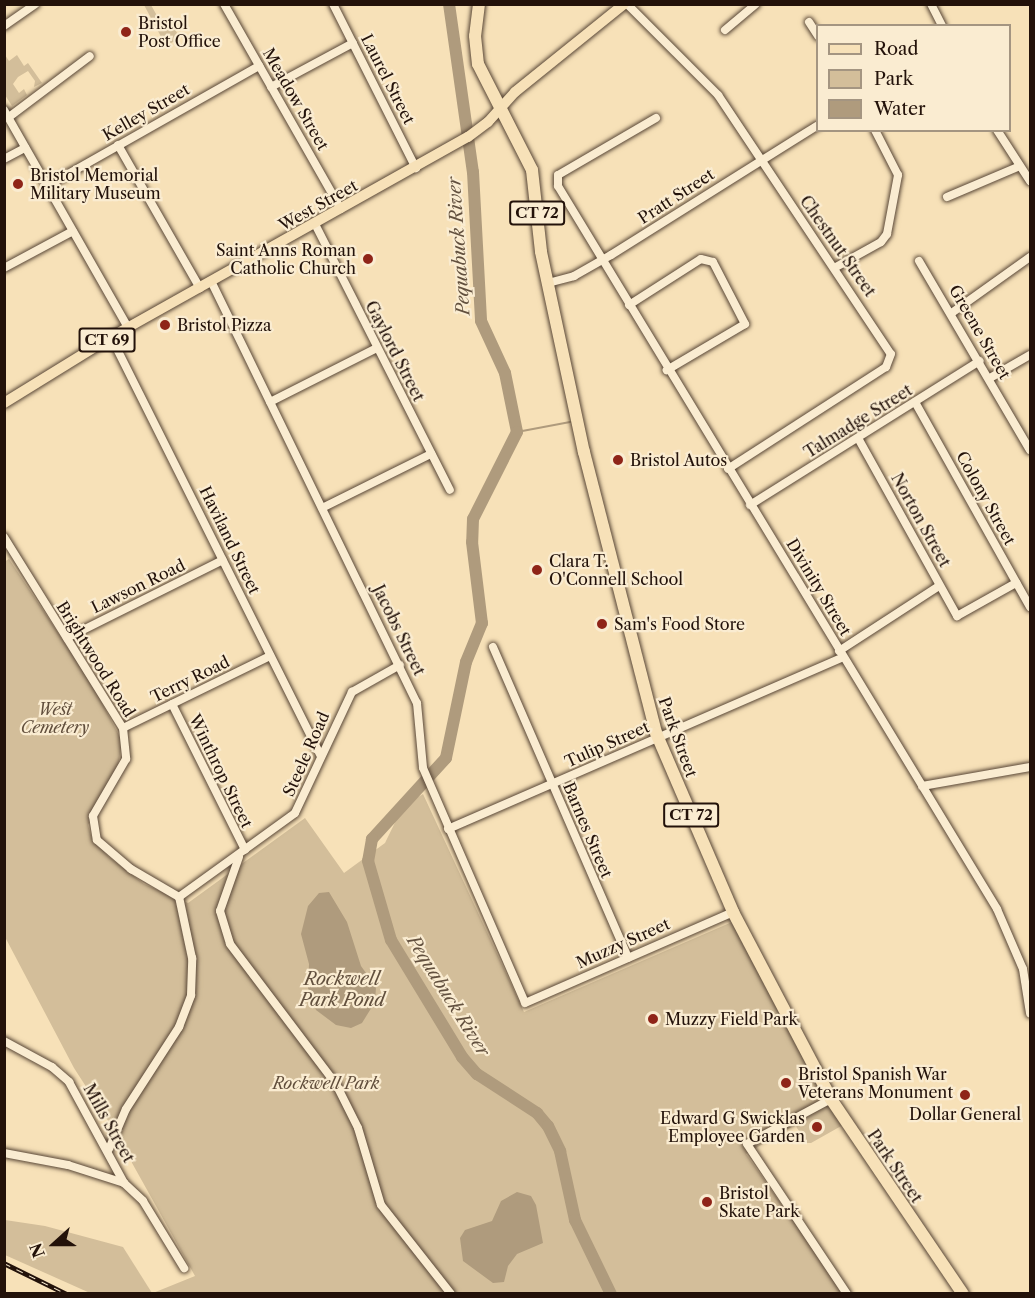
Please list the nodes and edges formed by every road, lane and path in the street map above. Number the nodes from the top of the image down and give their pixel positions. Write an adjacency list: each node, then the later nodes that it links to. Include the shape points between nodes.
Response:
1 (36, 4): 10 (street)
2 (224, 4): 15 (street, Meadow Street)
3 (333, 4): 13 (street, Laurel Street)
4 (478, 4): 17 (highway, CT 72, via 476,56)
5 (625, 4): 17 (main road, West Street / CT 69, via 515,92); 26 (street, Chestnut Street, via 697,70)
6 (756, 4): 11 (street)
7 (931, 4): 9 (street)
8 (809, 22): 12 (street)
9 (941, 24)
10 (4, 26)
11 (725, 30)
12 (816, 33)
13 (353, 43): 16 (street); 28 (street, Laurel Street)
14 (90, 56): 18 (street)
15 (259, 66): 16 (street, Meadow Street); 23 (street, Kelley Street)
16 (271, 87): 32 (street, Meadow Street)
17 (500, 109): 28 (main road, West Street / CT 69, via 476,132); 41 (highway, Park Street / CT 72, via 531,165)
18 (7, 114): 24 (street)
19 (656, 118): 36 (street, Divinity Street, via 558,175 558,186)
20 (816, 126): 26 (street, Pratt Street)
21 (876, 132): 38 (street, via 898,175 887,234 881,242)
22 (998, 132): 27 (street)
23 (118, 145): 30 (street, Kelley Street); 42 (street)
24 (25, 148): 25 (street); 30 (street)
25 (4, 159)
26 (759, 160): 36 (street, Pratt Street); 38 (street, Chestnut Street)
27 (1020, 166): 29 (street); 31 (street)
28 (416, 168): 32 (main road, West Street / CT 69)
29 (1030, 181)
30 (48, 186): 34 (street)
31 (947, 197)
32 (341, 209): 33 (main road, West Street / CT 69)
33 (315, 224): 40 (main road, West Street / CT 69); 47 (street, Gaylord Street)
34 (73, 231): 39 (street); 45 (street)
35 (1030, 257): 44 (street)
36 (602, 260): 41 (street, Pratt Street, via 567,279); 43 (street, Divinity Street)
37 (920, 261): 44 (street, Greene Street)
38 (836, 267): 58 (street, Chestnut Street, via 888,348 891,360 886,367)
39 (4, 268)
40 (212, 281): 42 (main road, West Street / CT 69); 52 (street, Jacobs Street)
41 (548, 282): 74 (highway, Park Street / CT 72, via 584,452)
42 (200, 288): 45 (main road, West Street / CT 69)
43 (629, 305): 50 (street, Divinity Street); 50 (street, via 701,259 713,262 745,324)
44 (953, 312): 49 (street, Greene Street)
45 (128, 327): 46 (main road, West Street / CT 69)
46 (111, 337): 54 (main road, West Street / CT 69); 63 (street, Haviland Street)
47 (377, 348): 52 (street); 57 (street, Gaylord Street)
48 (1030, 355): 51 (street)
49 (980, 361): 51 (street, Greene Street); 53 (street, Talmadge Street)
50 (667, 370): 58 (street, Divinity Street)
51 (990, 378): 56 (street, Greene Street)
52 (270, 402): 61 (street, Jacobs Street)
53 (915, 402): 55 (street, Talmadge Street); 64 (street, Colony Street)
54 (4, 403)
55 (858, 438): 60 (street, Talmadge Street); 65 (street, Norton Street)
56 (1030, 446)
57 (431, 454): 59 (street, Gaylord Street); 61 (street)
58 (729, 469): 60 (street, Divinity Street)
59 (450, 490)
60 (750, 505): 69 (street, Divinity Street)
61 (322, 508): 71 (street, Jacobs Street)
62 (4, 537): 67 (street, Brightwood Road)
63 (223, 560): 67 (street, Lawson Road); 70 (street, Haviland Street)
64 (1016, 583): 65 (street, Norton Street, via 957,616); 66 (street, Colony Street)
65 (939, 586): 69 (street, Tulip Street)
66 (1030, 607)
67 (67, 638): 73 (street, Brightwood Road)
68 (493, 647): 77 (street, Barnes Street)
69 (841, 654): 74 (street, Tulip Street); 78 (street, Divinity Street)
70 (270, 656): 72 (street, Terry Road); 75 (street, Haviland Street)
71 (400, 665): 75 (street, Steele Road, via 352,692); 79 (street, Jacobs Street, via 417,703 423,768)
72 (172, 704): 73 (street, Terry Road); 80 (street, Winthrop Street)
73 (123, 728): 81 (street, Brightwood Road, via 126,759 93,816 94,834 119,861)
74 (658, 738): 77 (street, Tulip Street); 82 (highway, Park Street / CT 72)
75 (321, 756): 80 (street, Steele Road, via 295,813)
76 (1030, 767): 78 (street)
77 (552, 785): 79 (street, Tulip Street); 83 (street, Barnes Street)
78 (922, 786): 85 (street, Divinity Street, via 1010,934 1023,969)
79 (448, 829): 84 (street, Jacobs Street)
80 (242, 854): 81 (street, Steele Road); 92 (street, via 220,911 230,944 336,1084 358,1128 381,1205)
81 (179, 897): 88 (street, via 192,957 191,995 179,1027 126,1109)
82 (733, 912): 83 (street, Muzzy Street); 87 (highway, Park Street / CT 72)
83 (628, 958): 84 (street, Muzzy Street)
84 (525, 1003)
85 (1030, 1014)
86 (4, 1041): 88 (street, Mills Street, via 52,1067 69,1082)
87 (831, 1099): 93 (street, via 747,1144); 94 (highway, Park Street / CT 72)
88 (109, 1149): 90 (street, Mills Street)
89 (4, 1153): 90 (street, via 68,1165)
90 (124, 1183): 91 (street, via 143,1201)
91 (184, 1268)
92 (451, 1293)
93 (847, 1293)
94 (963, 1293)

